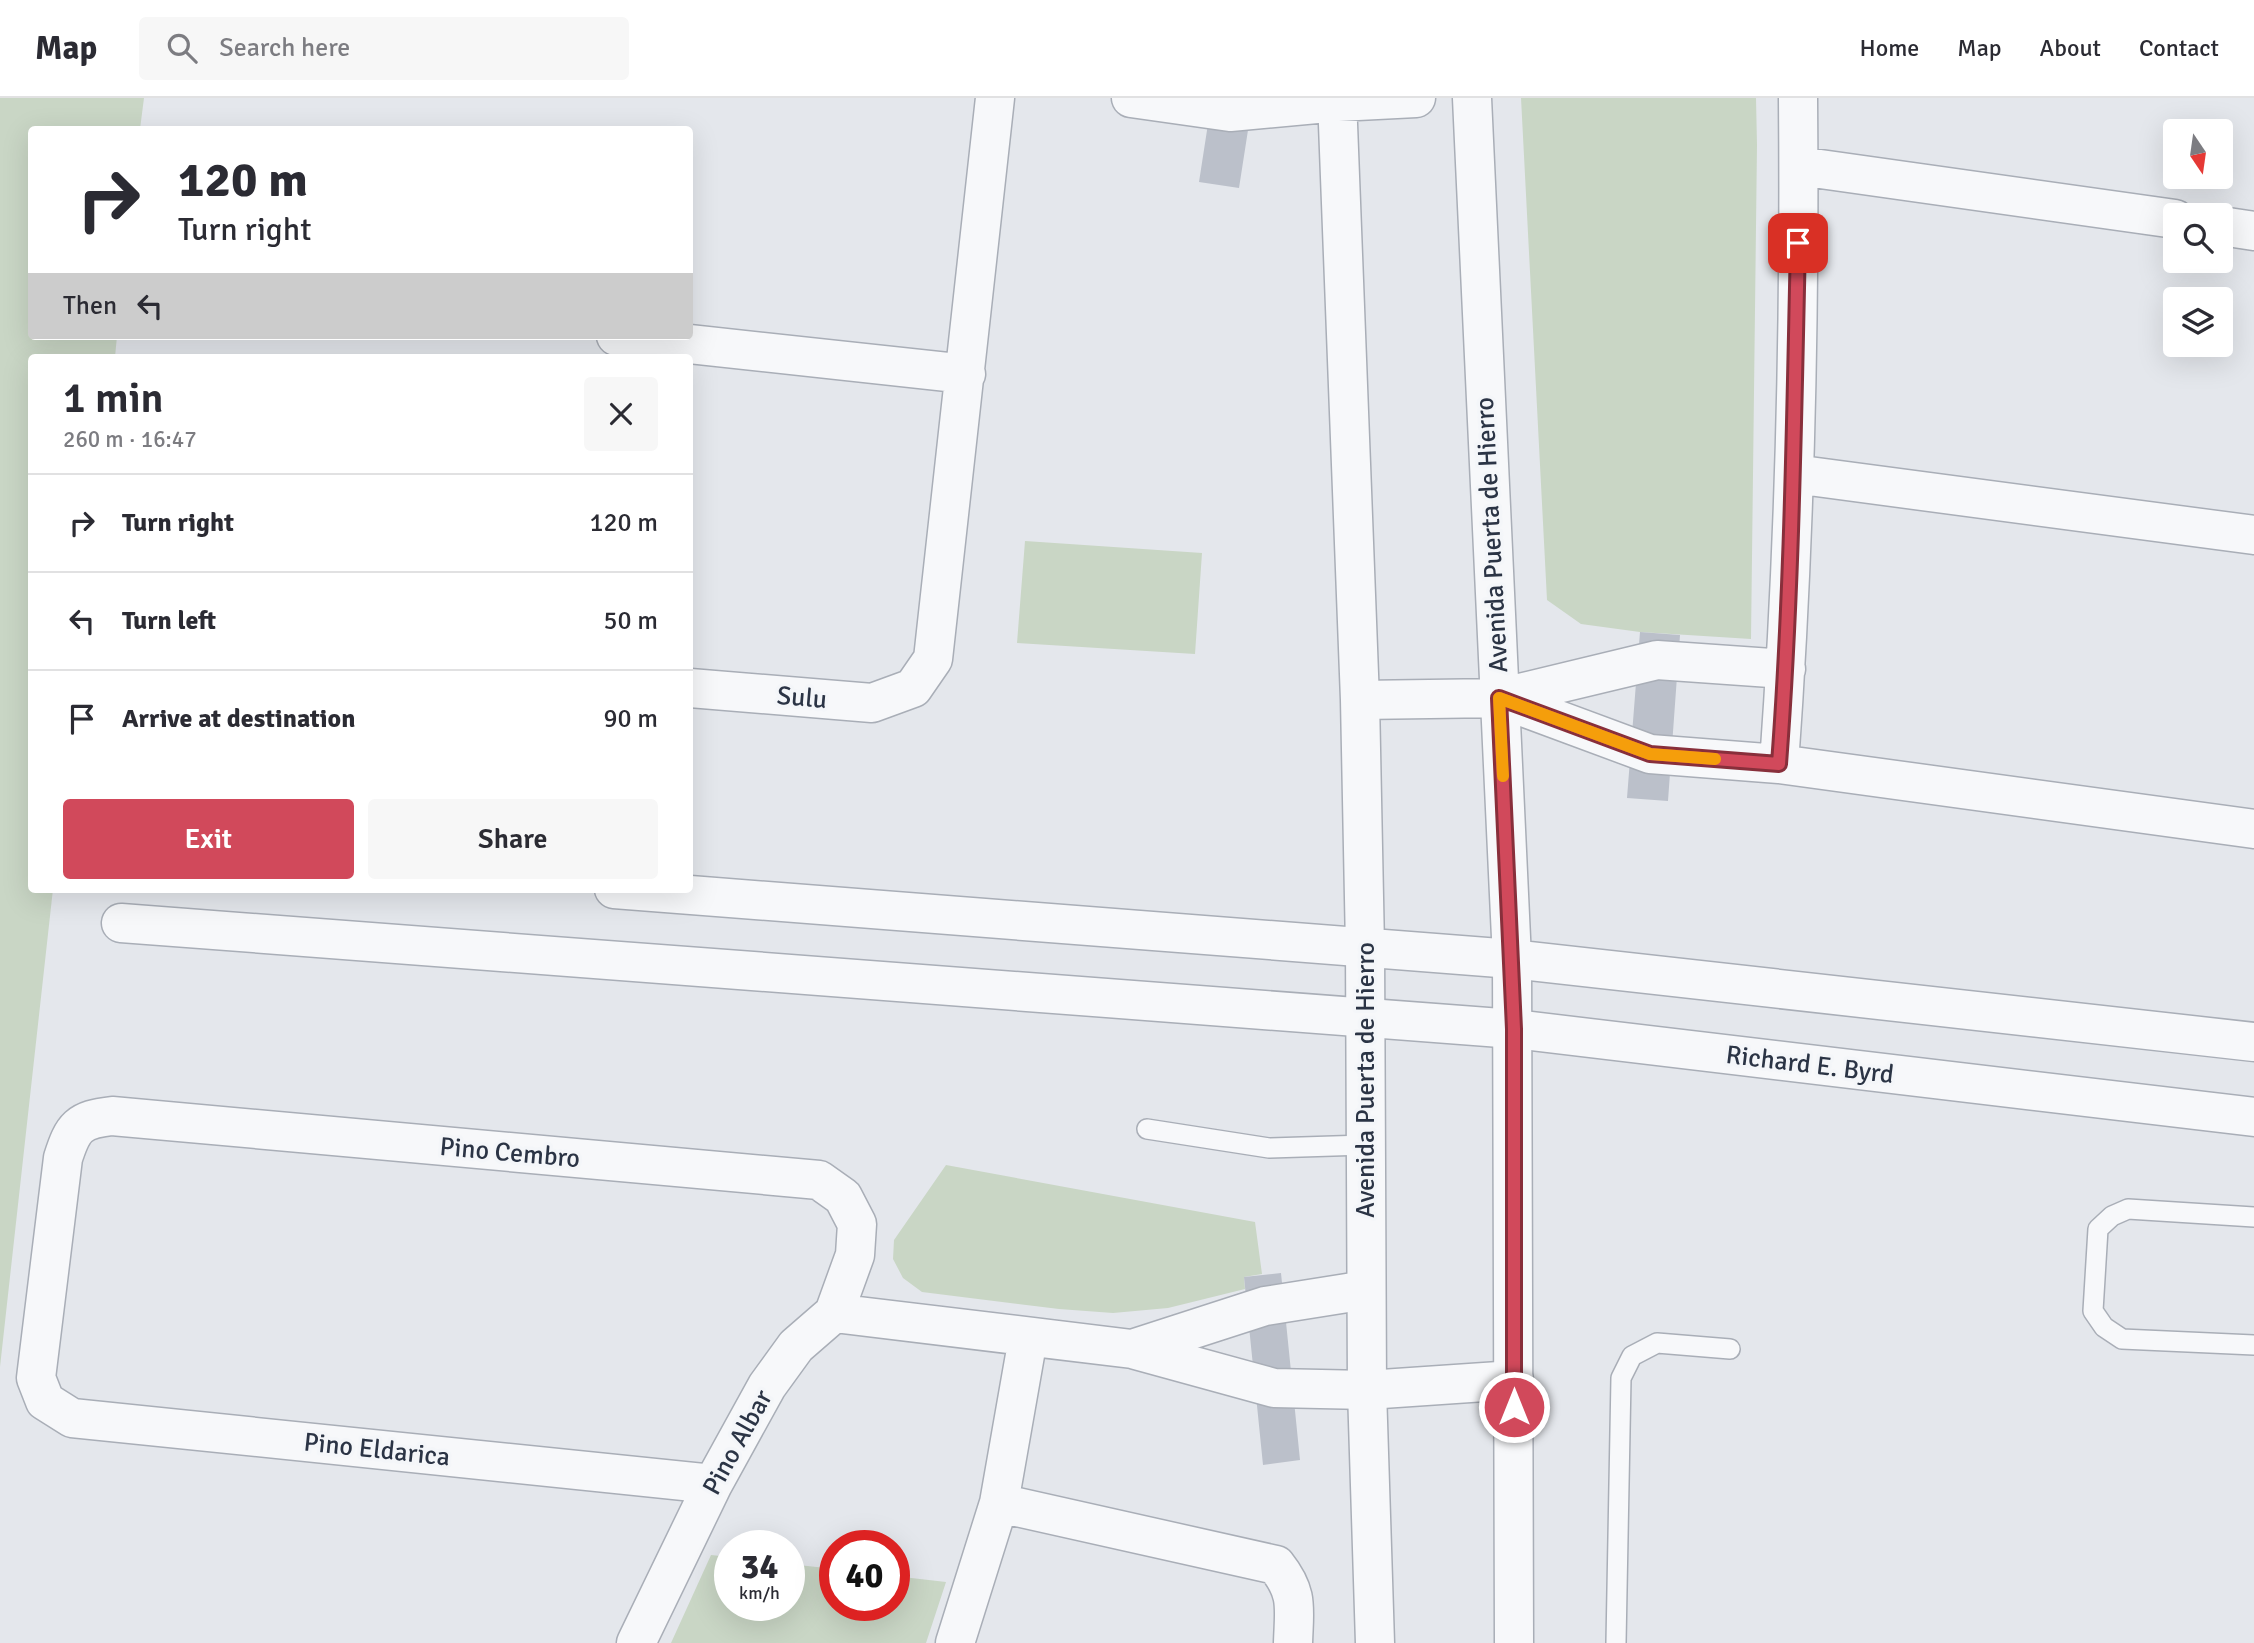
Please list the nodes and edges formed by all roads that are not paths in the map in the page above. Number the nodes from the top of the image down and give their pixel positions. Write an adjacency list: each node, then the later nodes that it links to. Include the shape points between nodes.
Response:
1 (995, 98): 12 (street)
2 (1131, 98): 6 (street, via 1230,112)
3 (1416, 98): 6 (street)
4 (1472, 98): 17 (street, Avenida Puerta de Hierro)
5 (1798, 98): 7 (street)
6 (1334, 99): 18 (street, Avenida Puerta de Hierro)
7 (1799, 166): 8 (street); 13 (street)
8 (2163, 217)
9 (2233, 228): 10 (street)
10 (2254, 231)
11 (653, 340): 12 (street)
12 (966, 374): 16 (street, Sulu, via 933,659 913,688 872,703)
13 (1794, 474): 14 (street); 15 (street)
14 (2254, 535)
15 (1786, 669): 17 (street, via 1657,660); 19 (street)
16 (693, 688)
17 (1499, 698): 18 (street); 19 (street, via 1650,754); 24 (street, Avenida Puerta de Hierro)
18 (1360, 701): 23 (street, Avenida Puerta de Hierro)
19 (1779, 764): 20 (street)
20 (2254, 830)
21 (666, 893): 23 (street)
22 (121, 923): 25 (street, Richard E. Byrd)
23 (1365, 947): 24 (street); 25 (street, Avenida Puerta de Hierro)
24 (1512, 959): 26 (street, Avenida Puerta de Hierro); 27 (street)
25 (1366, 1016): 26 (street, Richard E. Byrd); 30 (street, Avenida Puerta de Hierro)
26 (1514, 1029): 28 (street, Richard E. Byrd); 39 (street, Avenida Puerta de Hierro)
27 (2254, 1042)
28 (2254, 1117)
29 (1147, 1129): 30 (lane, via 1269,1148)
30 (1365, 1145): 33 (street, Avenida Puerta de Hierro)
31 (2254, 1217): 36 (lane, via 2128,1209 2112,1216 2098,1229 2093,1311 2104,1327 2122,1339)
32 (855, 1255): 34 (street, Pino Albar); 41 (street, Pino Cembro, via 857,1224 843,1197 819,1180 112,1116 89,1118 71,1134 63,1158 36,1378)
33 (1366, 1290): 37 (street, via 1265,1306); 40 (street, Avenida Puerta de Hierro)
34 (834, 1313): 35 (street); 42 (street, Pino Albar, via 796,1346 767,1386)
35 (1028, 1338): 37 (street); 43 (street)
36 (2254, 1345)
37 (1132, 1349): 40 (street, via 1274,1388)
38 (1730, 1349): 49 (lane, via 1657,1343 1632,1356 1621,1378)
39 (1514, 1380): 40 (street); 48 (street, Avenida Puerta de Hierro)
40 (1367, 1390): 47 (street, Avenida Puerta de Hierro)
41 (45, 1401): 42 (street, Pino Eldarica, via 72,1418)
42 (713, 1484): 44 (street, Pino Albar)
43 (999, 1503): 45 (street); 46 (street, via 1276,1565 1290,1582)
44 (636, 1643)
45 (955, 1643)
46 (1293, 1643)
47 (1375, 1643)
48 (1514, 1643)
49 (1616, 1643)

